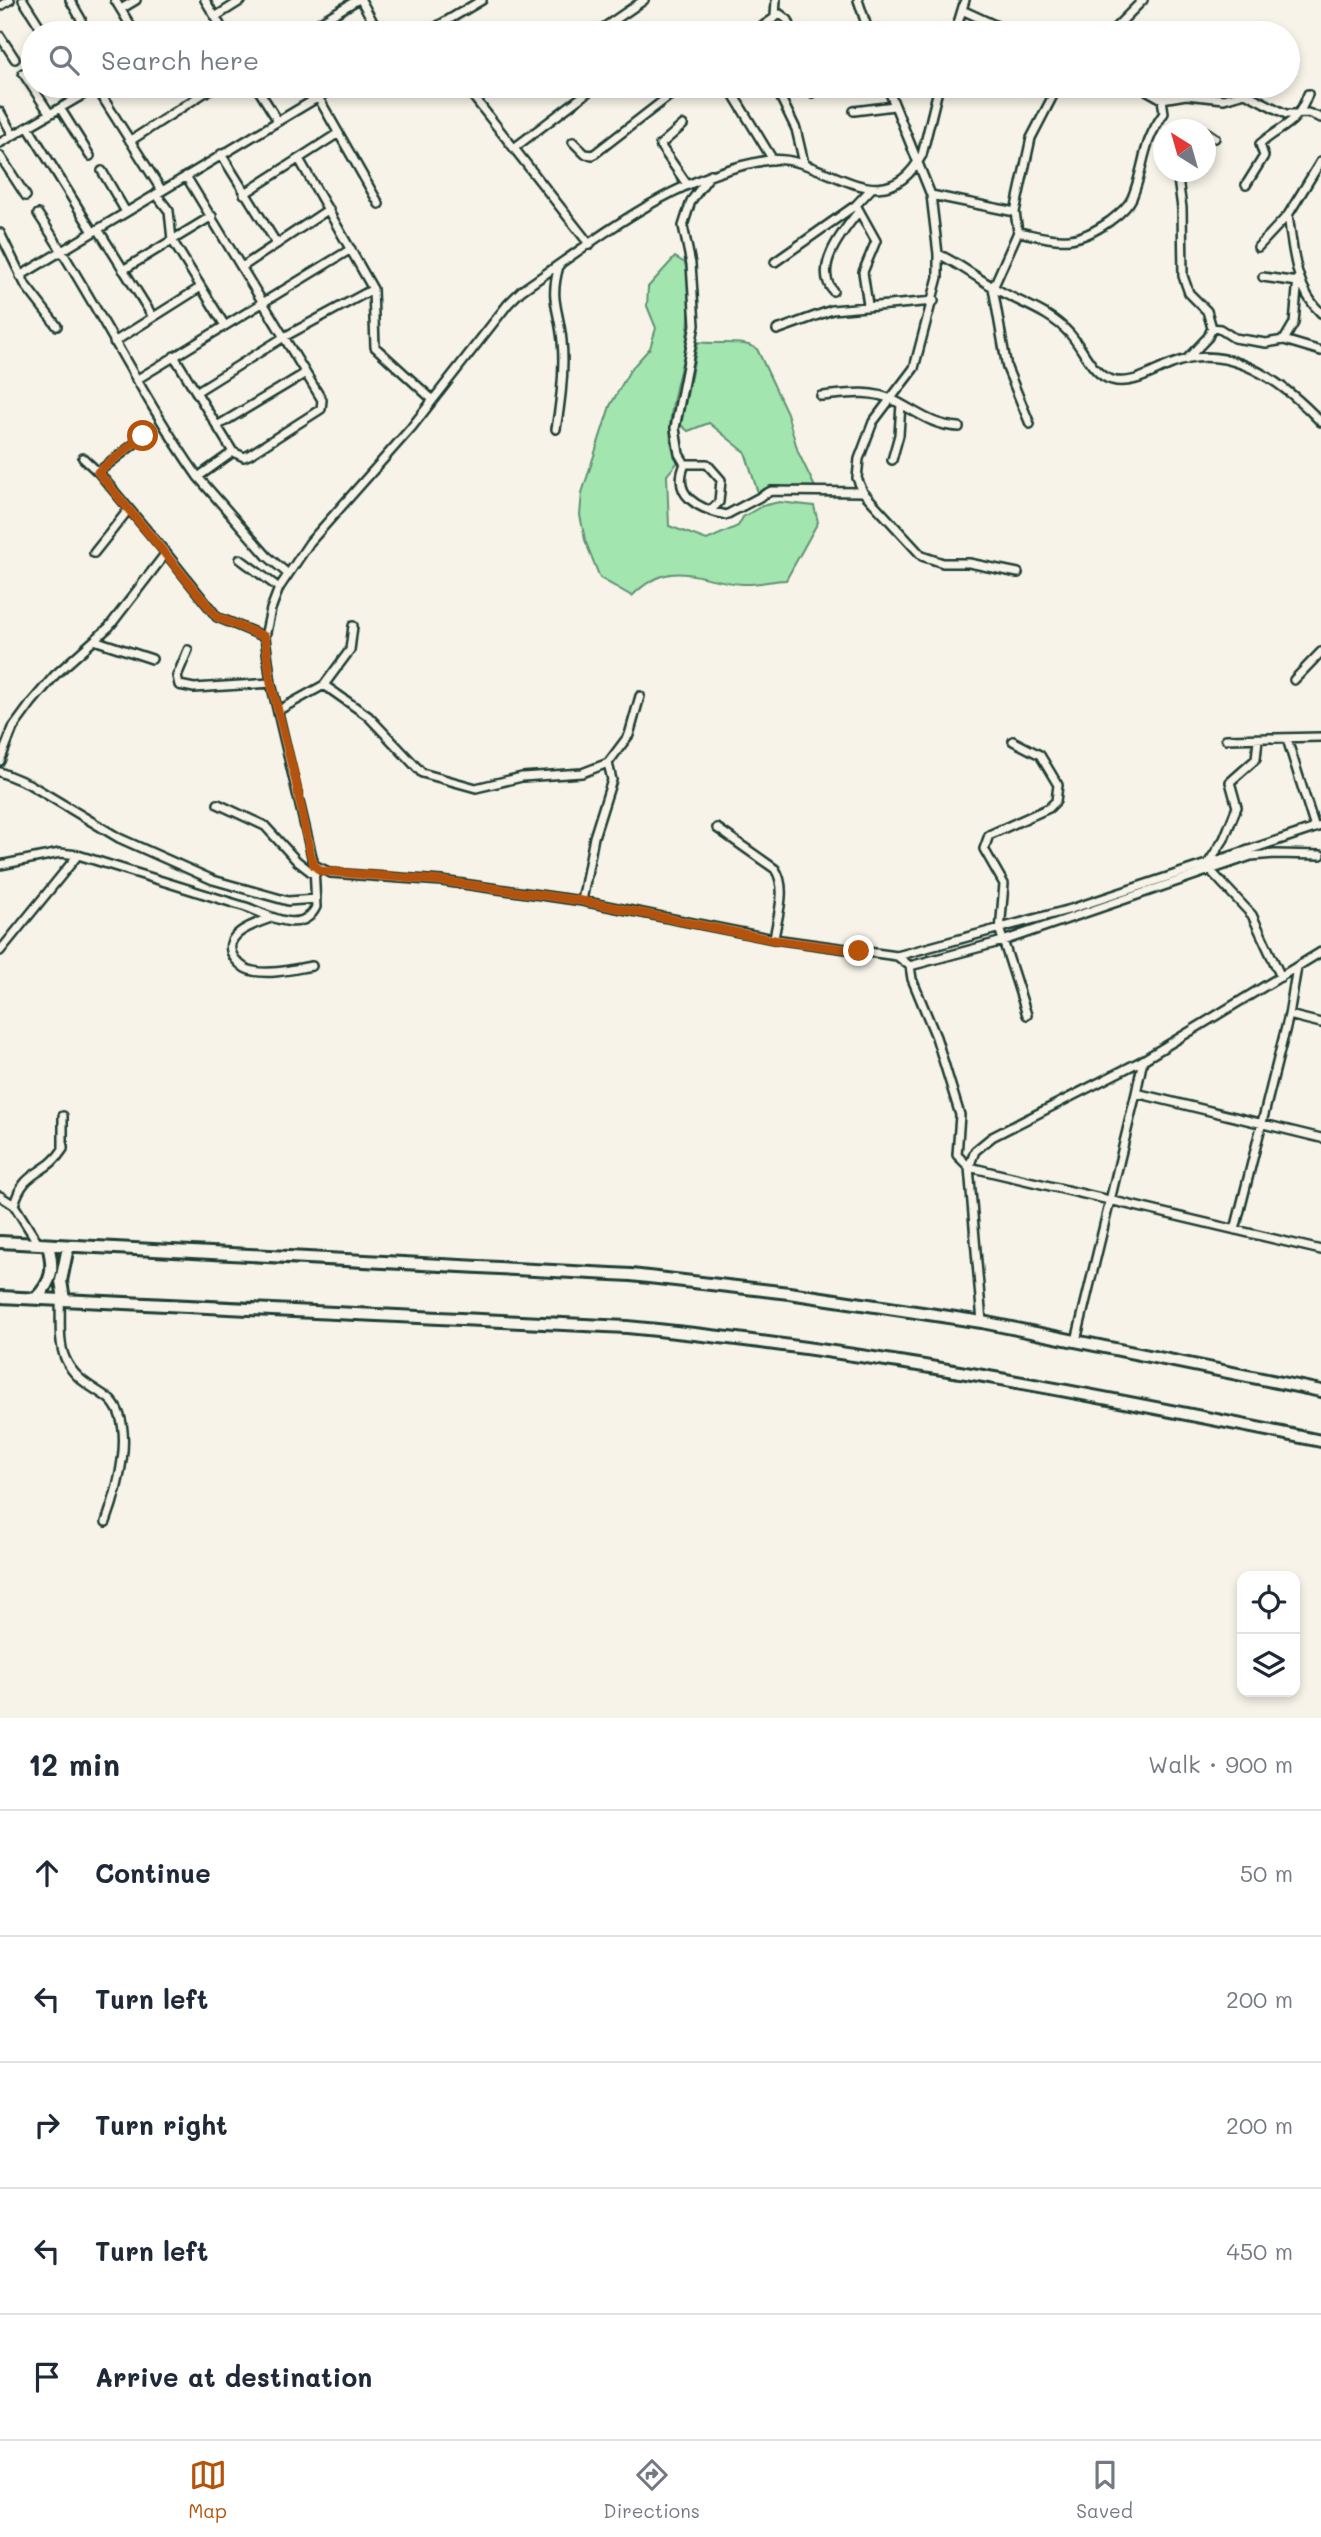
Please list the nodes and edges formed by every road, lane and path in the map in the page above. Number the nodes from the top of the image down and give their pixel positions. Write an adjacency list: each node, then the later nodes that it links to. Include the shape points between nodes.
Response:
1 (10, 0): 15 (street)
2 (23, 0): 21 (street)
3 (69, 0): 20 (street)
4 (115, 0): 16 (street)
5 (136, 0): 16 (street)
6 (205, 0): 19 (street)
7 (242, 0): 19 (street)
8 (359, 0): 24 (street); 25 (street)
9 (482, 0): 26 (street)
10 (644, 0): 27 (street)
11 (776, 0): 18 (street)
12 (858, 0): 30 (street)
13 (965, 0): 17 (street)
14 (1143, 0): 33 (street)
15 (0, 6)
16 (121, 9): 22 (street)
17 (962, 10): 31 (street); 32 (street)
18 (775, 16): 28 (street); 29 (street, via 784,16)
19 (215, 17): 23 (street)
20 (81, 19)
21 (36, 21)
22 (128, 21)
23 (218, 21)
24 (323, 21)
25 (372, 21)
26 (446, 21)
27 (613, 21)
28 (769, 21)
29 (787, 21)
30 (865, 21)
31 (959, 21)
32 (986, 21)
33 (1122, 21)
34 (0, 36): 35 (street)
35 (15, 59)
36 (1308, 94): 61 (street)
37 (39, 98): 60 (street)
38 (76, 98): 56 (street)
39 (104, 98): 69 (street)
40 (196, 98): 69 (street)
41 (264, 98): 64 (street)
42 (316, 98): 64 (street)
43 (319, 98): 67 (street)
44 (474, 98): 72 (street)
45 (580, 98): 72 (street)
46 (667, 98): 70 (street, via 593,155 585,154)
47 (735, 98): 77 (street)
48 (781, 98): 79 (street, via 796,129)
49 (891, 98): 55 (street)
50 (936, 98): 80 (street)
51 (1052, 98): 96 (street, via 1031,138)
52 (1168, 98): 54 (street)
53 (1255, 98): 61 (street, via 1286,114)
54 (1162, 99): 59 (street)
55 (894, 106): 57 (street); 80 (street)
56 (60, 108): 60 (street); 75 (street)
57 (854, 111)
58 (0, 112): 68 (street)
59 (1164, 113): 63 (street); 101 (street, via 1147,140 1132,198 1116,216 1071,241)
60 (50, 114): 66 (street)
61 (1301, 114): 62 (street); 86 (street, via 1260,144 1264,156)
62 (1321, 118)
63 (1167, 119)
64 (278, 121): 73 (street)
65 (683, 125): 85 (street, via 660,145)
66 (28, 127): 68 (street); 100 (street)
67 (337, 134): 76 (street); 92 (street)
68 (13, 135): 71 (street)
69 (130, 141): 88 (street)
70 (573, 142)
71 (0, 143)
72 (514, 148): 105 (street)
73 (221, 154): 83 (street); 89 (street)
74 (0, 156): 91 (street)
75 (90, 156)
76 (299, 159): 89 (street); 94 (street)
77 (773, 160): 79 (street); 82 (street)
78 (1321, 161): 98 (street)
79 (804, 163): 87 (street)
80 (917, 164): 87 (street, via 895,183); 90 (street)
81 (102, 171): 95 (street)
82 (711, 174): 85 (street); 152 (street, via 691,201 683,226 695,325 675,418 679,454)
83 (186, 176): 88 (street); 99 (street)
84 (1178, 182): 128 (street, via 1182,276 1189,293 1207,311)
85 (686, 183): 105 (street)
86 (1246, 185)
87 (870, 189): 93 (street)
88 (159, 192): 95 (street); 103 (street, via 169,211)
89 (244, 194): 104 (street)
90 (931, 195): 96 (street); 109 (street)
91 (26, 196)
92 (379, 204)
93 (857, 208): 110 (street); 120 (street, via 825,273); 123 (street, via 876,241 862,276)
94 (329, 209): 104 (street); 107 (street)
95 (126, 212): 100 (street)
96 (1015, 212): 101 (street)
97 (38, 214): 108 (street)
98 (1288, 215): 106 (street); 116 (street)
99 (212, 216): 103 (street); 112 (street)
100 (96, 230): 108 (street); 113 (street)
101 (1018, 232): 118 (street)
102 (0, 233): 114 (street)
103 (172, 240): 113 (street); 117 (street)
104 (277, 244): 112 (street)
105 (590, 245): 111 (street)
106 (1258, 247)
107 (351, 248): 119 (street); 122 (street)
108 (63, 250): 114 (street); 132 (street)
109 (938, 254): 118 (street); 121 (street)
110 (775, 262)
111 (559, 266): 141 (street, via 508,304); 147 (street, via 553,297 562,342)
112 (242, 267): 122 (street)
113 (123, 270): 125 (street)
114 (20, 276): 127 (street)
115 (1263, 277): 116 (street)
116 (1298, 279): 124 (street); 131 (street, via 1294,323)
117 (201, 286): 125 (street); 126 (street)
118 (993, 288): 135 (street, via 1060,324 1099,374 1109,380 1142,377); 144 (street, via 1007,368)
119 (373, 289): 130 (street); 141 (street, via 375,347)
120 (833, 291)
121 (934, 301): 123 (street); 140 (street, via 914,369)
122 (263, 302): 126 (street); 130 (street)
123 (868, 305): 129 (street, via 820,313)
124 (1321, 313)
125 (153, 317): 132 (street)
126 (224, 324): 134 (street)
127 (57, 326)
128 (1212, 328): 131 (street, via 1234,338 1266,343); 135 (street)
129 (777, 330)
130 (284, 337): 136 (street); 138 (street)
131 (1284, 340): 133 (street)
132 (114, 342): 137 (street)
133 (1321, 351)
134 (174, 356): 137 (street); 138 (street)
135 (1186, 360): 143 (street, via 1212,358 1259,370 1279,382)
136 (304, 374): 145 (street); 149 (street, via 322,400 321,409 249,455)
137 (136, 380): 154 (street)
138 (196, 392): 145 (street)
139 (821, 396): 140 (street, via 865,392)
140 (891, 398): 142 (street); 155 (street, via 873,422 859,459 857,478)
141 (433, 400): 162 (street, via 310,542)
142 (901, 404): 146 (street, via 936,424); 151 (street)
143 (1321, 422)
144 (1030, 424)
145 (217, 426): 149 (street)
146 (959, 427)
147 (556, 429)
148 (143, 436): 153 (street)
149 (233, 452): 154 (street)
150 (83, 458): 153 (street)
151 (892, 460)
152 (685, 464): 157 (street, via 681,473 685,495 701,509); 157 (street, via 707,464 721,480 719,502)
153 (98, 472): 156 (street)
154 (198, 477): 162 (street)
155 (863, 492): 157 (street, via 771,491 726,515); 161 (street, via 922,556)
156 (129, 509): 158 (street); 159 (street)
157 (711, 510)
158 (94, 553)
159 (166, 553): 165 (street, via 217,617); 166 (street)
160 (240, 558): 163 (street)
161 (1018, 573)
162 (288, 574): 163 (street)
163 (279, 588): 165 (street)
164 (353, 626): 172 (street, via 350,650)
165 (265, 637): 171 (street)
166 (97, 641): 169 (street); 180 (street, via 40,693)
167 (188, 650): 171 (street, via 177,676 179,685)
168 (1321, 652): 170 (street)
169 (152, 659)
170 (1294, 680)
171 (271, 683): 174 (street)
172 (324, 685): 174 (street); 182 (street, via 368,716 412,764 435,779 488,787 522,777 582,773)
173 (640, 696): 182 (street, via 629,735)
174 (279, 710): 189 (street)
175 (1321, 737): 178 (street)
176 (1226, 738): 177 (street)
177 (1258, 739): 178 (street); 191 (street, via 1255,759 1230,782 1237,807)
178 (1287, 739): 185 (street)
179 (1013, 741): 196 (street, via 1040,755 1054,776 1058,793 1049,808 996,830 985,840 986,856 1005,891)
180 (2, 745): 181 (street)
181 (0, 761)
182 (608, 762): 194 (street, via 612,780 594,837)
183 (0, 772): 193 (street, via 29,784 119,838 213,880 288,901)
184 (218, 803): 192 (street, via 265,826)
185 (1318, 827): 191 (street)
186 (717, 828): 197 (street, via 781,878)
187 (78, 855): 190 (street, via 60,853); 195 (street); 199 (street)
188 (1321, 855): 191 (street, via 1263,855)
189 (314, 865): 192 (street); 194 (street, via 331,873 442,881)
190 (0, 866)
191 (1210, 866): 196 (street); 198 (street); 205 (street, via 1252,915)
192 (315, 875): 193 (street)
193 (316, 899): 195 (street, via 306,920 295,923)
194 (582, 901): 197 (street)
195 (271, 918): 203 (street, via 235,935 231,944 237,963 265,973)
196 (1000, 930): 198 (street); 201 (street)
197 (774, 940): 201 (street)
198 (1003, 941): 202 (street); 206 (street)
199 (0, 951)
200 (1321, 952): 204 (street)
201 (897, 956): 202 (street)
202 (910, 965): 214 (street, via 960,1115 957,1154)
203 (312, 966)
204 (1297, 967): 205 (street); 207 (street)
205 (1281, 977): 209 (street)
206 (1027, 1015)
207 (1289, 1015): 208 (street); 212 (street)
208 (1321, 1023)
209 (1143, 1060): 210 (street); 214 (street, via 992,1137 981,1144)
210 (1136, 1093): 212 (street); 216 (street)
211 (63, 1116): 217 (street, via 63,1149 19,1187)
212 (1263, 1123): 213 (street); 218 (street)
213 (1321, 1138)
214 (969, 1167): 216 (street); 226 (street)
215 (0, 1196): 217 (street)
216 (1111, 1201): 218 (street); 227 (street)
217 (14, 1205): 220 (street)
218 (1235, 1230): 222 (street)
219 (0, 1242): 220 (highway)
220 (43, 1245): 221 (highway); 224 (highway, via 53,1269 46,1289)
221 (68, 1247): 225 (highway); 226 (highway, via 631,1275)
222 (1321, 1250)
223 (0, 1297): 224 (highway)
224 (36, 1298): 225 (highway)
225 (62, 1299): 229 (highway, via 626,1327 727,1337 834,1350 1090,1394); 230 (street, via 64,1356 75,1375 117,1407 121,1422 121,1464)
226 (982, 1322): 227 (highway)
227 (1076, 1341): 228 (highway)
228 (1321, 1391)
229 (1321, 1441)
230 (106, 1522)

